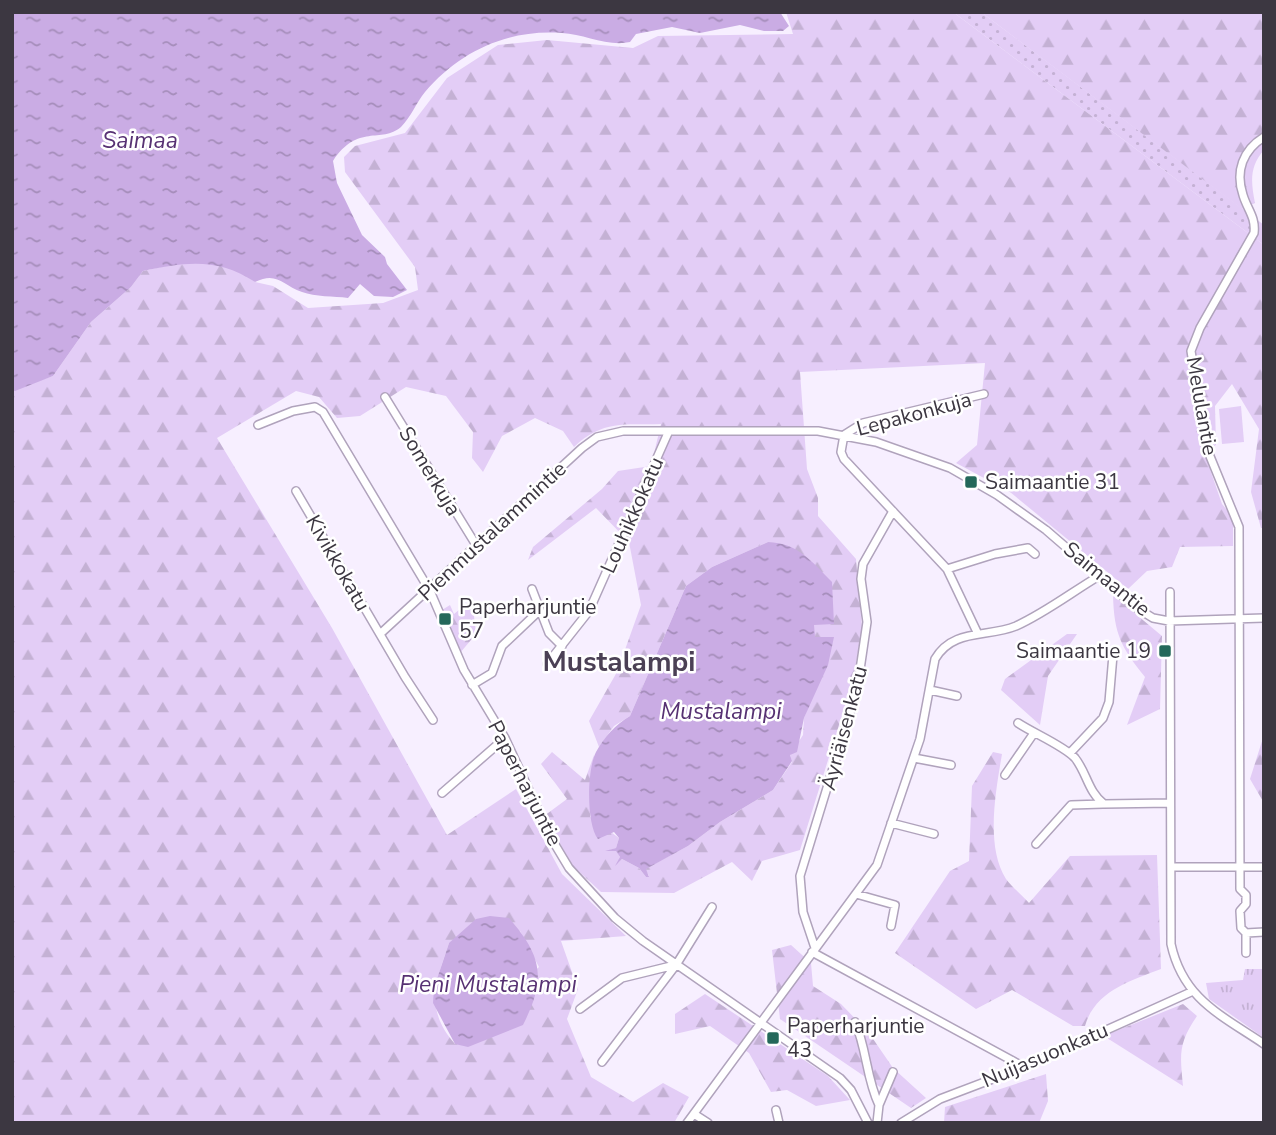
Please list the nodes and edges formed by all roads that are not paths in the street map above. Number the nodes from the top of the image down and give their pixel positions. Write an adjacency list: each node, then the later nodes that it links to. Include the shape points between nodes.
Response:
1 (1264, 137): 19 (street, Melulantie, via 1251,145 1243,158 1240,178 1254,233 1191,351 1207,449 1239,527)
2 (984, 394): 7 (street, Lepakonkuja, via 863,423)
3 (385, 397): 10 (street, Somerkuja)
4 (258, 425): 15 (street, Paperharjuntie, via 293,411 315,407 323,412)
5 (607, 433): 6 (street, Saimaantie); 10 (street, Pienmustalammintie, via 582,448)
6 (668, 433): 7 (street, Saimaantie, via 783,429); 23 (street, Louhikkokatu, via 589,611)
7 (844, 435): 9 (street, via 844,459); 13 (street, Saimaantie, via 927,460 968,478 1021,511)
8 (296, 491): 22 (street, Kivikkokatu)
9 (893, 511): 12 (street); 51 (street, Äyriäisenkatu, via 863,565 867,622 857,690 800,876 803,912)
10 (476, 545): 15 (street, Pienmustalammintie)
11 (1035, 554): 12 (street, via 1028,548 1012,550)
12 (947, 569): 21 (street)
13 (1099, 576): 20 (street, Saimaantie, via 1144,614); 21 (street, via 1020,624)
14 (532, 589): 17 (street)
15 (430, 591): 22 (street, Pienmustalammintie); 26 (street, Paperharjuntie)
16 (1170, 592): 20 (street)
17 (540, 610): 23 (street, via 552,638); 26 (street, via 502,646 492,673)
18 (1264, 618): 19 (street)
19 (1239, 619): 20 (street); 44 (street, Melulantie)
20 (1169, 621): 38 (street, Saimaantie)
21 (976, 632): 27 (street, via 941,648)
22 (380, 634): 29 (street, Kivikkokatu)
23 (562, 646): 25 (street, Louhikkokatu)
24 (1113, 655): 33 (street, via 1104,718)
25 (547, 664)
26 (472, 685): 32 (street, Paperharjuntie)
27 (930, 690): 28 (street); 34 (street)
28 (957, 696)
29 (433, 720)
30 (1018, 723): 31 (street)
31 (1034, 733): 33 (street); 36 (street)
32 (505, 738): 37 (street); 53 (street, Paperharjuntie, via 569,868 615,918)
33 (1070, 753): 39 (street)
34 (914, 758): 35 (street); 40 (street)
35 (951, 765)
36 (1005, 775)
37 (442, 793)
38 (1170, 803): 39 (street); 43 (street, Saimaantie)
39 (1104, 804): 42 (street, via 1071,805)
40 (891, 823): 41 (street); 46 (street, via 877,865)
41 (934, 834)
42 (1036, 844)
43 (1171, 867): 44 (street); 54 (street, Saimaantie, via 1171,944)
44 (1239, 867): 45 (street); 50 (street, Melulantie, via 1246,904 1240,911 1241,928)
45 (1264, 867)
46 (856, 894): 48 (street, via 895,905); 51 (street)
47 (712, 907): 53 (street)
48 (891, 926)
49 (1264, 932): 50 (street)
50 (1246, 933): 52 (street, Melulantie)
51 (814, 950): 57 (street); 60 (street)
52 (1246, 953)
53 (676, 965): 55 (street, via 622,978); 57 (street, Paperharjuntie); 59 (street)
54 (1191, 992): 58 (street, Saimaantie); 60 (street, Nuijasuonkatu)
55 (580, 1009)
56 (855, 1022): 62 (street)
57 (761, 1024): 64 (street); 68 (street, Paperharjuntie, via 839,1078 851,1090)
58 (1264, 1044)
59 (602, 1062)
60 (1024, 1067): 70 (street, Nuijasuonkatu, via 940,1099)
61 (893, 1072): 62 (street)
62 (879, 1105): 69 (street)
63 (776, 1110): 67 (street)
64 (694, 1114): 65 (street); 66 (street)
65 (687, 1123)
66 (708, 1123)
67 (779, 1123)
68 (868, 1123)
69 (877, 1123)
70 (901, 1123)

